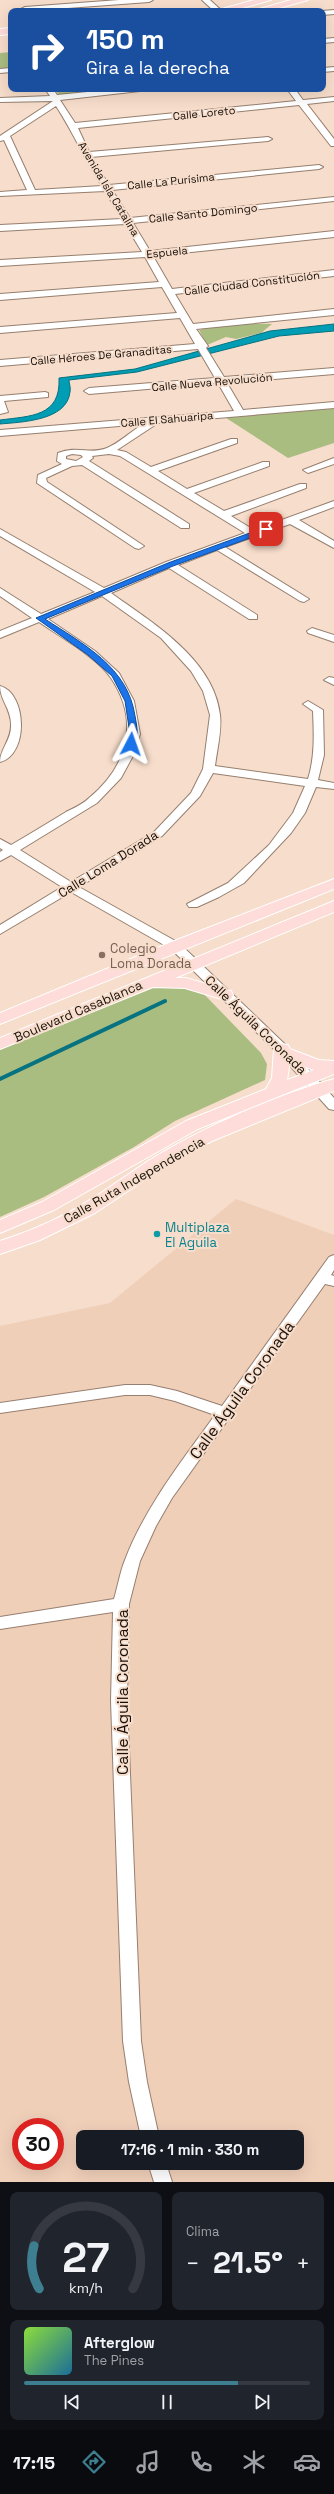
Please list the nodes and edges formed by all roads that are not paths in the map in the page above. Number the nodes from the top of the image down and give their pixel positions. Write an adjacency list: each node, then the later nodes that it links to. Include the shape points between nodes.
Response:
1 (149, 0): 5 (street)
2 (206, 0): 6 (street)
3 (266, 0): 7 (main road)
4 (303, 0): 8 (main road)
5 (50, 8)
6 (215, 8)
7 (232, 8)
8 (270, 8)
9 (51, 92): 14 (street, Avenida Isla Catalina)
10 (117, 92): 14 (street)
11 (293, 92): 15 (street)
12 (334, 99): 15 (street, Calle Loreto)
13 (0, 100): 14 (street)
14 (56, 100): 16 (street, Avenida Isla Catalina); 18 (street)
15 (301, 103): 16 (street, Calle Loreto); 21 (street)
16 (74, 126): 22 (street, Avenida Isla Catalina)
17 (0, 127): 18 (street)
18 (18, 127): 19 (street)
19 (3, 138): 25 (street)
20 (268, 139): 22 (street)
21 (334, 144)
22 (86, 155): 24 (street, Avenida Isla Catalina)
23 (319, 167): 24 (street, Calle La Purísima)
24 (107, 188): 25 (street, Calle La Purísima); 28 (street, Avenida Isla Catalina)
25 (33, 193): 26 (street, Calle La Purísima)
26 (0, 194)
27 (334, 199): 28 (street, Calle Santo Domingo)
28 (128, 221): 29 (street, Calle Santo Domingo); 31 (street, Avenida Isla Catalina)
29 (0, 228)
30 (334, 234): 31 (street, Espuela)
31 (148, 254): 32 (street, Espuela); 34 (street, Avenida Isla Catalina)
32 (0, 263)
33 (334, 273): 34 (street, Calle Ciudad Constitución)
34 (168, 288): 35 (street, Calle Ciudad Constitución); 37 (street, Avenida Isla Catalina)
35 (0, 297)
36 (334, 312): 38 (street)
37 (184, 315): 38 (street, Avenida Isla Catalina); 39 (street)
38 (190, 327): 40 (street, Avenida Isla Catalina)
39 (0, 330)
40 (203, 348): 41 (street, Calle Héroes De Granaditas); 43 (street, Avenida Isla Catalina)
41 (0, 363)
42 (334, 371): 43 (street, Calle Nueva Revolución)
43 (222, 381): 44 (street, Calle Nueva Revolución); 48 (street, Avenida Isla Catalina)
44 (89, 391)
45 (45, 395): 46 (street)
46 (0, 399)
47 (334, 405): 48 (street, Calle El Sahuaripa)
48 (240, 413): 49 (street, Calle El Sahuaripa)
49 (157, 420): 50 (street, Calle El Sahuaripa); 52 (street)
50 (0, 433)
51 (234, 441): 56 (street)
52 (109, 451): 53 (street); 56 (street, via 123,454)
53 (85, 458): 63 (street); 67 (street, via 76,451 63,453 60,459 69,464 42,477 42,482)
54 (334, 461): 57 (street)
55 (266, 464): 59 (street)
56 (152, 470): 59 (street)
57 (308, 470)
58 (303, 486): 61 (street)
59 (187, 492): 61 (street)
60 (334, 504): 62 (street)
61 (223, 515): 65 (street)
62 (291, 520): 65 (street); 66 (street)
63 (185, 526)
64 (0, 532): 71 (street, Calle Loma Dorada)
65 (254, 534): 68 (street)
66 (334, 545)
67 (139, 546)
68 (218, 547): 69 (street); 72 (street)
69 (170, 564): 71 (street); 73 (street)
70 (0, 591): 74 (street)
71 (103, 592): 74 (street); 81 (street, Calle Loma Dorada, via 165,636 196,670 208,691 215,714)
72 (304, 599)
73 (253, 617)
74 (40, 618): 76 (street); 85 (street, via 91,653 115,675 129,701 134,734 128,754 115,778 93,801)
75 (312, 631): 77 (street)
76 (0, 635)
77 (334, 639)
78 (0, 689): 80 (street, via 15,710 18,725 14,740)
79 (308, 704): 82 (street, via 318,710 321,736)
80 (0, 759)
81 (208, 769): 82 (street); 88 (street, Calle Loma Dorada, via 196,794 158,834)
82 (313, 783): 83 (street); 89 (street, via 301,812 272,849 230,887)
83 (334, 786)
84 (0, 843): 85 (street, Calle Águila Coronada)
85 (12, 850): 86 (street); 88 (street, Calle Águila Coronada)
86 (0, 857)
87 (334, 884): 92 (main road, Boulevard Casablanca)
88 (72, 888): 91 (street, Calle Loma Dorada); 92 (street, Calle Águila Coronada)
89 (192, 904)
90 (334, 906): 93 (main road, Boulevard Casablanca)
91 (0, 930)
92 (175, 946): 93 (street, Calle Águila Coronada); 96 (main road, Boulevard Casablanca)
93 (192, 963): 94 (main road, Boulevard Casablanca); 95 (street, Calle Águila Coronada)
94 (149, 982): 95 (main road, via 186,983); 97 (main road, Boulevard Casablanca)
95 (225, 995): 98 (street, Calle Águila Coronada)
96 (0, 1020)
97 (0, 1044)
98 (285, 1051): 99 (main road, via 317,1065); 100 (street, Calle Águila Coronada); 101 (main road, via 280,1078)
99 (334, 1067): 100 (main road, Calle Ruta Independencia)
100 (322, 1084): 101 (main road, Calle Ruta Independencia); 102 (street, Calle Águila Coronada); 104 (main road, Calle Ruta Independencia, via 203,1138 135,1177 89,1208 45,1230)
101 (273, 1092): 103 (main road, Calle Ruta Independencia, via 192,1125 48,1206)
102 (334, 1106)
103 (0, 1227)
104 (0, 1248)
105 (334, 1260): 106 (street, Calle Águila Coronada)
106 (328, 1279): 108 (street, Calle Águila Coronada)
107 (0, 1408): 108 (street, via 118,1391 150,1390 177,1396)
108 (225, 1413): 109 (street, Calle Águila Coronada, via 167,1494 149,1524 132,1561)
109 (121, 1604): 110 (street); 111 (street, Calle Águila Coronada, via 119,1700 132,2041)
110 (0, 1623)
111 (148, 2130)
112 (159, 2170): 113 (street)
113 (163, 2182)

